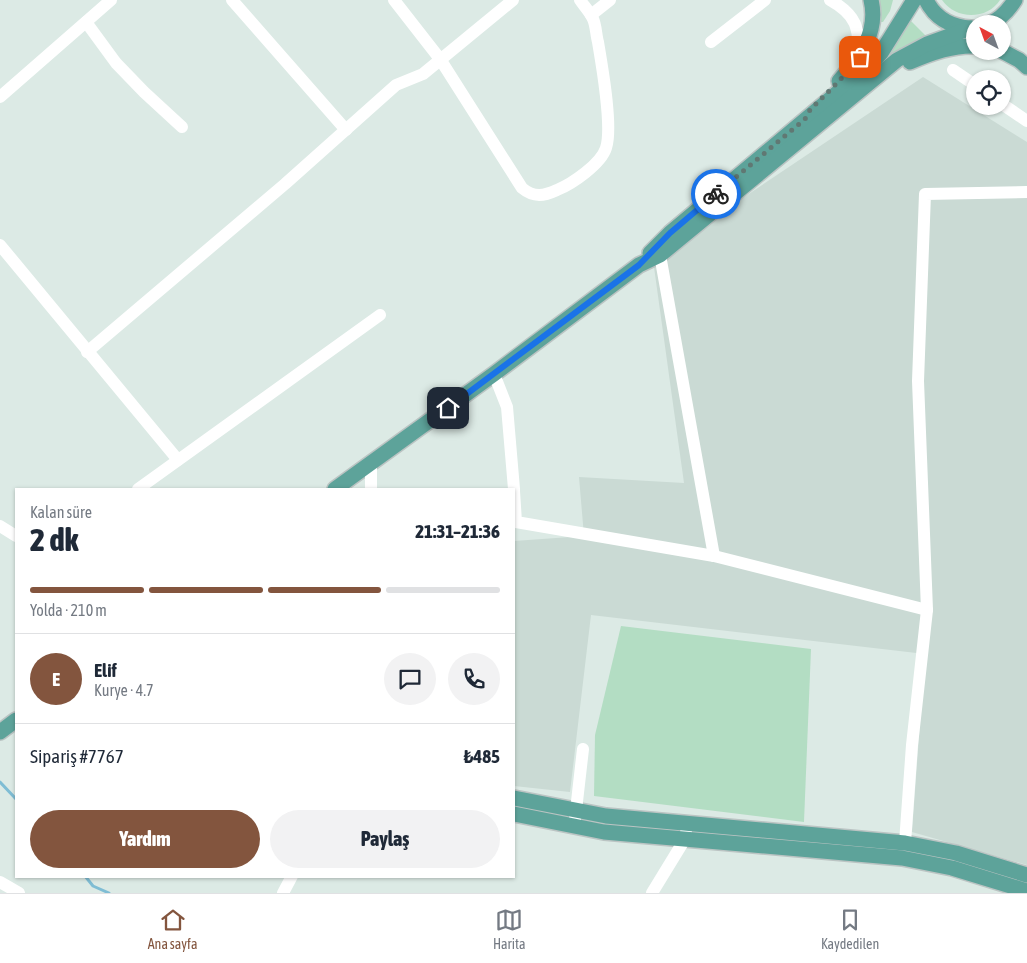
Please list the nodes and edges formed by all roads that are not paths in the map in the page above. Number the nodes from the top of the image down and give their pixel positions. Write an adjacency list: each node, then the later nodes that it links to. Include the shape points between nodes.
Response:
1 (111, 0): 15 (street)
2 (232, 0): 34 (street)
3 (394, 0): 24 (street)
4 (513, 0): 24 (street)
5 (580, 0): 13 (street)
6 (610, 0): 13 (street)
7 (765, 0): 18 (street)
8 (830, 0): 23 (street, via 855,22)
9 (871, 0): 23 (main road, via 871,26)
10 (914, 0): 30 (main road, via 881,53)
11 (926, 0): 16 (main road, via 933,11 947,22)
12 (1014, 0): 14 (main road)
13 (590, 15): 24 (street, via 594,20 602,67 608,127 606,148 593,166 546,195 532,194 522,188)
14 (1003, 15)
15 (86, 22): 28 (street); 33 (street, via 116,63)
16 (966, 27)
17 (966, 31): 32 (main road, via 927,44 897,60)
18 (711, 42)
19 (1011, 45): 21 (main road)
20 (966, 47): 32 (main road, via 948,49 903,66 835,119)
21 (1027, 53)
22 (1011, 56): 25 (main road)
23 (860, 57): 30 (main road)
24 (440, 58): 34 (street, via 423,74 396,85)
25 (1027, 67)
26 (953, 70): 27 (street)
27 (966, 79)
28 (0, 97)
29 (1011, 110): 31 (street)
30 (805, 119): 38 (main road, via 670,233)
31 (1027, 121)
32 (821, 123): 37 (main road)
33 (182, 127)
34 (346, 130): 40 (street)
35 (1027, 192): 52 (street, via 926,194 918,381)
36 (0, 245): 40 (street)
37 (660, 255): 38 (main road); 51 (street)
38 (639, 265): 41 (main road)
39 (380, 315): 42 (street)
40 (87, 352): 42 (street)
41 (494, 374): 43 (main road); 47 (street, via 506,407)
42 (178, 460): 44 (street)
43 (371, 463): 45 (main road); 46 (street)
44 (139, 488)
45 (336, 488)
46 (371, 488)
47 (514, 488)
48 (515, 522): 51 (street)
49 (0, 526): 50 (street)
50 (15, 535)
51 (714, 556): 52 (street)
52 (927, 610): 60 (street)
53 (15, 721): 54 (main road)
54 (0, 732)
55 (583, 749): 58 (street)
56 (515, 798): 58 (main road)
57 (515, 814): 58 (main road)
58 (575, 818): 59 (main road, via 604,832)
59 (686, 832): 60 (main road); 67 (street)
60 (903, 850): 61 (main road, via 956,853); 64 (main road)
61 (1027, 875)
62 (291, 878): 66 (street)
63 (0, 882): 65 (street)
64 (1027, 891)
65 (19, 893)
66 (283, 893)
67 (652, 893)

